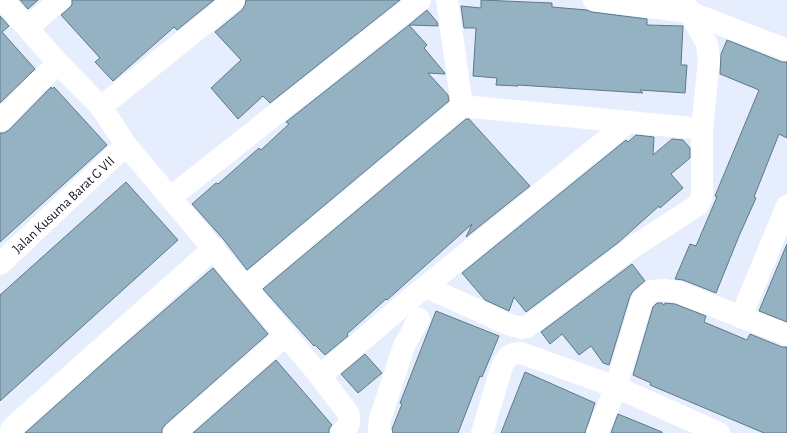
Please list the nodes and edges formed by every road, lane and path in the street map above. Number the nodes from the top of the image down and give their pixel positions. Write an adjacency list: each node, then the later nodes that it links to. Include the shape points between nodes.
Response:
1 (3, 0): 8 (street)
2 (60, 0): 8 (street)
3 (234, 0): 12 (street)
4 (420, 0): 17 (street)
5 (447, 0): 11 (street)
6 (594, 0): 7 (street)
7 (686, 6): 9 (street); 15 (street, via 707,44 709,60)
8 (28, 27): 10 (street)
9 (787, 50)
10 (58, 63): 12 (street); 13 (street)
11 (462, 106): 14 (street); 21 (street)
12 (101, 107): 16 (street)
13 (0, 121)
14 (628, 122): 15 (street); 22 (street)
15 (702, 129): 22 (street, via 702,197 698,205 633,247 527,327 510,325)
16 (126, 145): 17 (street); 20 (street, Jalan Kusuma Barat G VII)
17 (171, 197): 19 (street)
18 (787, 206): 23 (street)
19 (214, 248): 21 (street); 29 (street, via 12,428)
20 (0, 264)
21 (246, 287): 25 (street)
22 (426, 287): 27 (street)
23 (741, 317): 26 (street); 28 (street, via 678,292 651,291 642,300)
24 (419, 319): 32 (street, via 404,346 380,419)
25 (286, 335): 27 (street); 30 (street)
26 (787, 335)
27 (320, 376): 31 (street, via 348,413 349,426)
28 (616, 387): 33 (street, via 521,353 513,353 502,366); 34 (street); 35 (street)
29 (10, 433)
30 (174, 433)
31 (341, 433)
32 (381, 433)
33 (482, 433)
34 (597, 433)
35 (719, 433)

